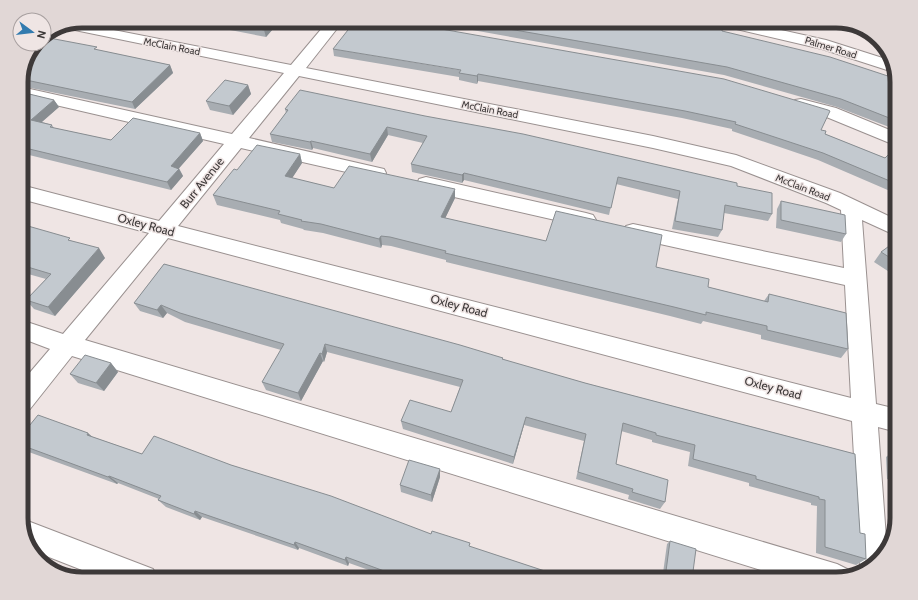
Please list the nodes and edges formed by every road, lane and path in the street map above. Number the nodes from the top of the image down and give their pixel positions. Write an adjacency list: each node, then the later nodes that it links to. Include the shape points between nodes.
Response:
1 (81, 28): 5 (street, McClain Road)
2 (330, 28): 5 (street, Burr Avenue)
3 (752, 28): 4 (street, Palmer Road, via 819,43)
4 (887, 65)
5 (295, 70): 9 (street, Burr Avenue); 11 (street, McClain Road, via 653,142 736,162)
6 (28, 94): 9 (street)
7 (785, 99): 8 (street, via 830,112)
8 (890, 137)
9 (236, 142): 13 (street, Burr Avenue); 14 (street)
10 (28, 194): 13 (street, Oxley Road)
11 (851, 207): 12 (street, McClain Road); 14 (street)
12 (890, 226)
13 (164, 230): 16 (street, Burr Avenue); 18 (street, Oxley Road)
14 (856, 279): 18 (street)
15 (28, 331): 16 (street)
16 (68, 344): 17 (street, Burr Avenue); 23 (street)
17 (28, 393)
18 (864, 412): 19 (street, Oxley Road); 21 (street)
19 (890, 419)
20 (32, 536): 22 (street)
21 (874, 556)
22 (124, 572)
23 (813, 572)

